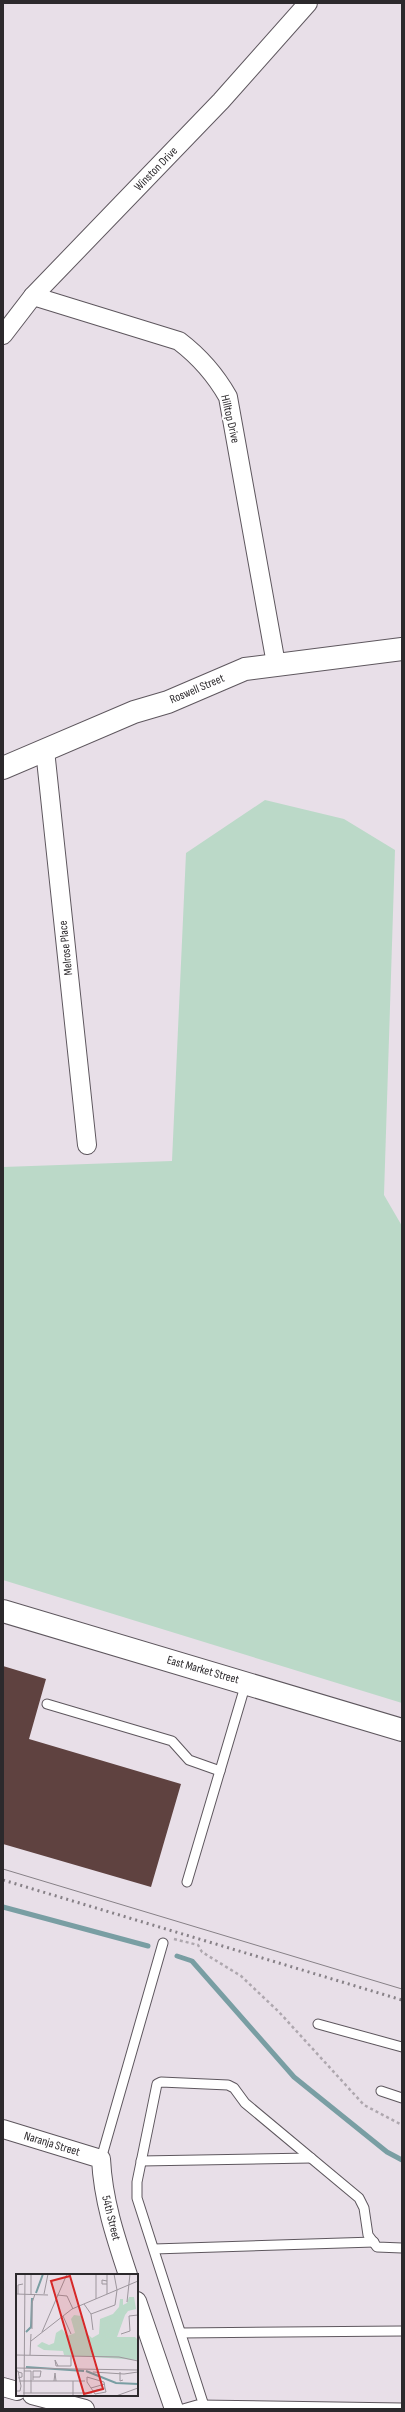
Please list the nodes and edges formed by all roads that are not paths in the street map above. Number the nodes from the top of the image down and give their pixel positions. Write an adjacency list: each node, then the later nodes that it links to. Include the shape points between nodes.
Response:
1 (308, 3): 2 (street, Winston Drive, via 221,102)
2 (33, 296): 3 (street, Winston Drive); 5 (street, Hilltop Drive, via 179,341 199,357 220,383 228,397)
3 (3, 335)
4 (402, 649): 5 (street, Roswell Street)
5 (276, 664): 6 (street, Roswell Street, via 245,669)
6 (44, 750): 7 (street, Roswell Street); 8 (street, Melrose Place)
7 (3, 768)
8 (87, 1145)
9 (3, 1611): 10 (street, East Market Street)
10 (246, 1683): 12 (street, East Market Street); 13 (lane)
11 (47, 1704): 13 (lane, via 172,1741 189,1760)
12 (402, 1730)
13 (220, 1771): 14 (lane)
14 (187, 1882)
15 (163, 1943): 21 (lane)
16 (318, 2024): 17 (lane)
17 (402, 2046)
18 (381, 2091): 19 (lane)
19 (402, 2098)
20 (3, 2129): 21 (street, Naranja Street)
21 (101, 2158): 27 (street, 54th Street, via 102,2183 110,2222)
22 (311, 2158): 23 (lane); 23 (lane, via 245,2103 234,2088 228,2085 161,2082 157,2084); 24 (lane, via 359,2198 364,2208 368,2235)
23 (141, 2161): 26 (lane, via 137,2198)
24 (374, 2242): 25 (lane, via 377,2248); 26 (lane)
25 (402, 2248)
26 (154, 2249): 30 (lane)
27 (128, 2274)
28 (138, 2304): 37 (street)
29 (402, 2331): 30 (lane)
30 (181, 2333): 34 (lane)
31 (3, 2387): 32 (street)
32 (16, 2391)
33 (36, 2396): 36 (street)
34 (205, 2407): 35 (lane); 38 (lane)
35 (402, 2408)
36 (85, 2409)
37 (174, 2409)
38 (183, 2409)

